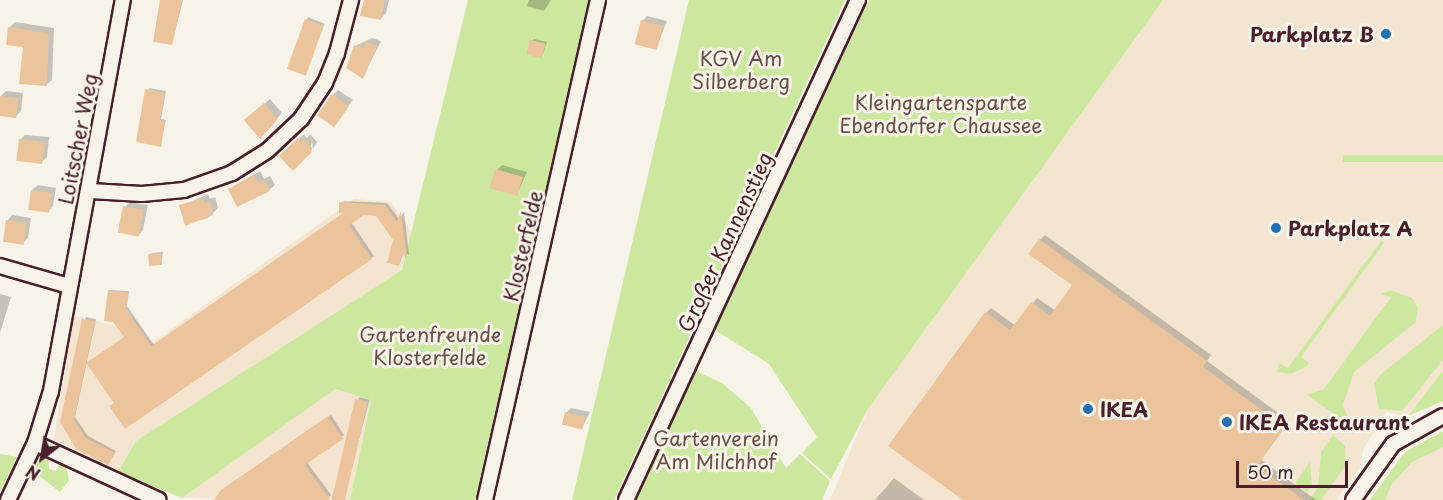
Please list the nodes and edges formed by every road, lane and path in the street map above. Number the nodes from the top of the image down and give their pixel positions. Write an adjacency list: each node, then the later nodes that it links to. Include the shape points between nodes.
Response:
1 (123, 0): 5 (street, Loitscher Weg)
2 (351, 0): 5 (street, via 338,53 325,83 300,119 267,152 232,173 192,188 142,194)
3 (598, 0): 12 (street, Klosterfelde)
4 (858, 0): 13 (street, Großer Kannenstieg)
5 (90, 191): 7 (street, Loitscher Weg)
6 (0, 266): 7 (street)
7 (69, 286): 9 (street, Loitscher Weg, via 51,391)
8 (1443, 416): 14 (street, via 1393,444)
9 (35, 443): 10 (street, Loitscher Weg); 11 (street)
10 (8, 500)
11 (159, 500)
12 (485, 500)
13 (626, 500)
14 (1353, 500)

